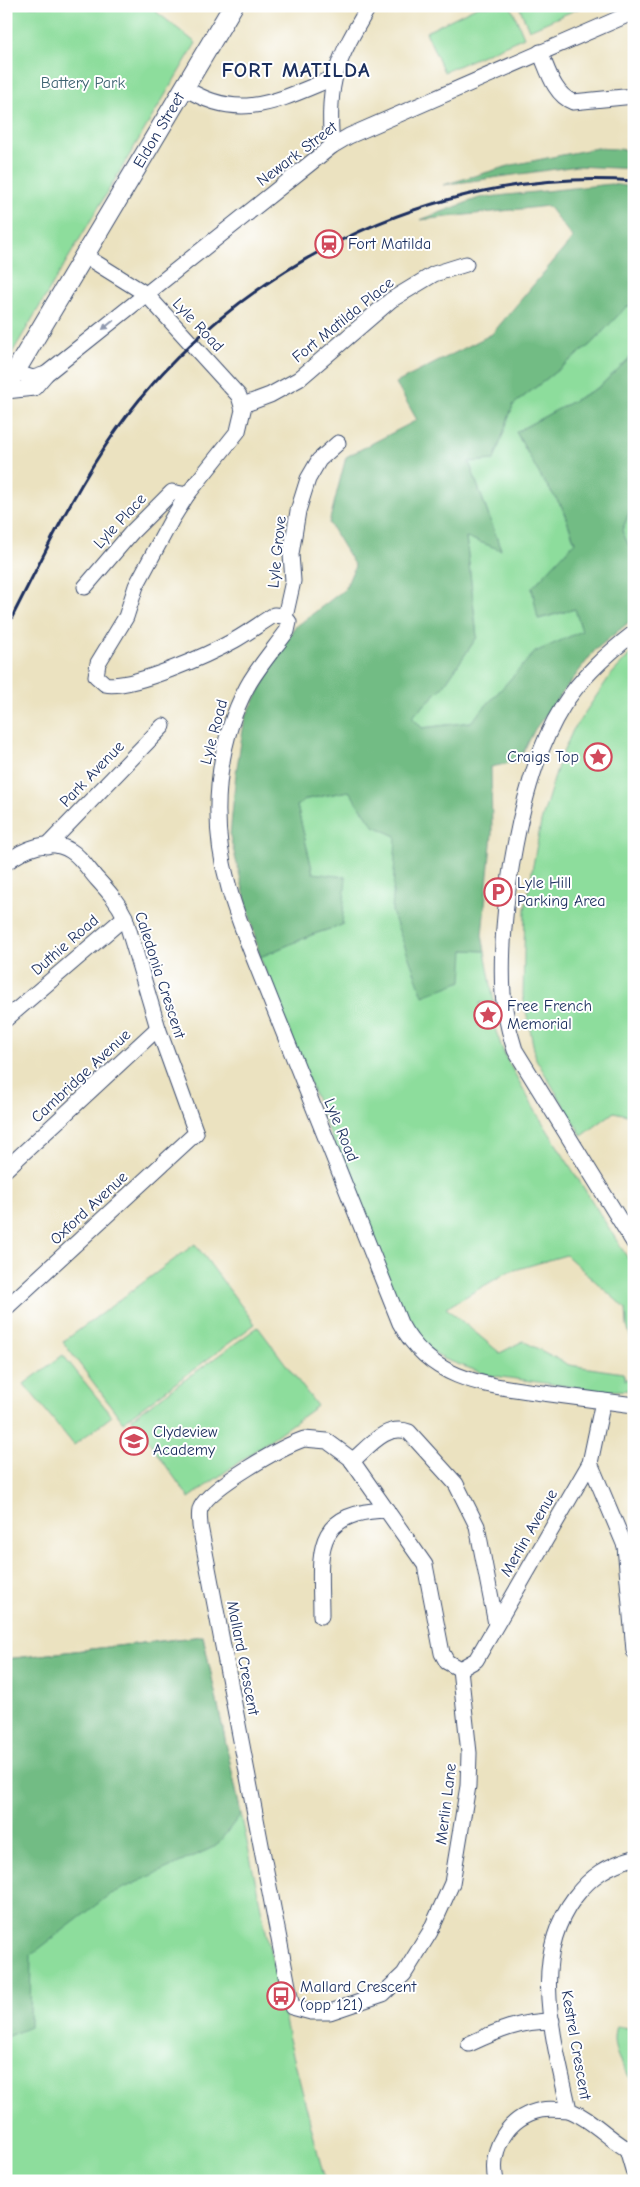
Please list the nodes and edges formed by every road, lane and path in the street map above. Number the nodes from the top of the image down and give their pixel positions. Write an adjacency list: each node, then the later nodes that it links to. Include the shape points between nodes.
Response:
1 (233, 6): 6 (main road, Eldon Street)
2 (369, 6): 5 (street, via 343,52)
3 (634, 12): 4 (street, Newark Street)
4 (540, 52): 7 (street, via 564,99 573,102); 8 (street, Newark Street, via 360,130)
5 (333, 78): 6 (street, via 272,103 248,107 213,103); 8 (street, via 330,107)
6 (185, 88): 9 (main road, Eldon Street)
7 (634, 96)
8 (332, 146): 11 (street, Newark Street)
9 (85, 256): 11 (street, Lyle Road); 13 (main road, Eldon Street)
10 (466, 264): 15 (street, Fort Matilda Place, via 434,274 391,300 299,379)
11 (146, 294): 12 (street, Newark Street, one-way to 12); 15 (street, Lyle Road)
12 (46, 374): 13 (street); 14 (street, Newark Street, via 34,388)
13 (11, 379)
14 (6, 391)
15 (244, 405): 17 (street, via 238,431)
16 (338, 443): 19 (street, Lyle Grove, via 319,460 298,511 293,581)
17 (187, 495): 18 (street, Lyle Place, via 172,492); 19 (street, via 146,564 126,617 98,663 96,676 99,680 111,686 128,683 188,662 235,640 274,615)
18 (85, 587)
19 (285, 617): 31 (street, Lyle Road, via 289,622 287,631 248,685 223,756 219,795 223,863 250,948 400,1323 414,1346 452,1373 494,1386)
20 (634, 632): 29 (street, via 586,675 563,705 546,738 515,844 505,924 503,976 506,1017 515,1050)
21 (163, 726): 22 (street, Park Avenue)
22 (47, 846): 23 (street, Caledonia Crescent, via 22,851); 24 (street, Caledonia Crescent, via 64,847 78,856)
23 (6, 863)
24 (125, 917): 25 (street, Duthie Road); 26 (street, Caledonia Crescent)
25 (6, 1019)
26 (158, 1028): 27 (street, Caledonia Crescent); 28 (street, Cambridge Avenue)
27 (196, 1133): 30 (street, Oxford Avenue)
28 (6, 1169)
29 (634, 1244)
30 (6, 1308)
31 (603, 1401): 32 (street, Lyle Road); 34 (street, Merlin Avenue)
32 (634, 1405)
33 (352, 1461): 35 (street, Mallard Crescent); 37 (street, via 389,1430 399,1428 409,1432 456,1484 477,1526); 41 (street, Mallard Crescent, via 327,1441 304,1439 285,1446 210,1495 200,1509 200,1526 292,2007 330,2012 383,1994 404,1974 430,1932)
34 (590, 1463): 37 (street, Merlin Avenue); 38 (street, via 625,1546)
35 (387, 1510): 36 (street, via 350,1514 339,1521 327,1536 322,1554); 39 (street, Mallard Crescent, via 425,1565 442,1653 447,1662)
36 (321, 1616)
37 (496, 1624): 39 (street, Merlin Avenue, via 476,1660)
38 (634, 1650)
39 (460, 1669): 41 (street, Merlin Lane, via 470,1770)
40 (634, 1858): 42 (street, Kestrel Crescent, via 606,1868 588,1880 557,1928 549,1953)
41 (452, 1883)
42 (552, 2021): 43 (street, via 507,2026); 44 (street, Kestrel Crescent)
43 (469, 2044)
44 (569, 2110): 45 (street, Kestrel Crescent, via 583,2116); 47 (street, via 543,2110 524,2115 506,2129 495,2151 493,2167)
45 (630, 2151): 46 (street)
46 (634, 2173)
47 (496, 2181)

